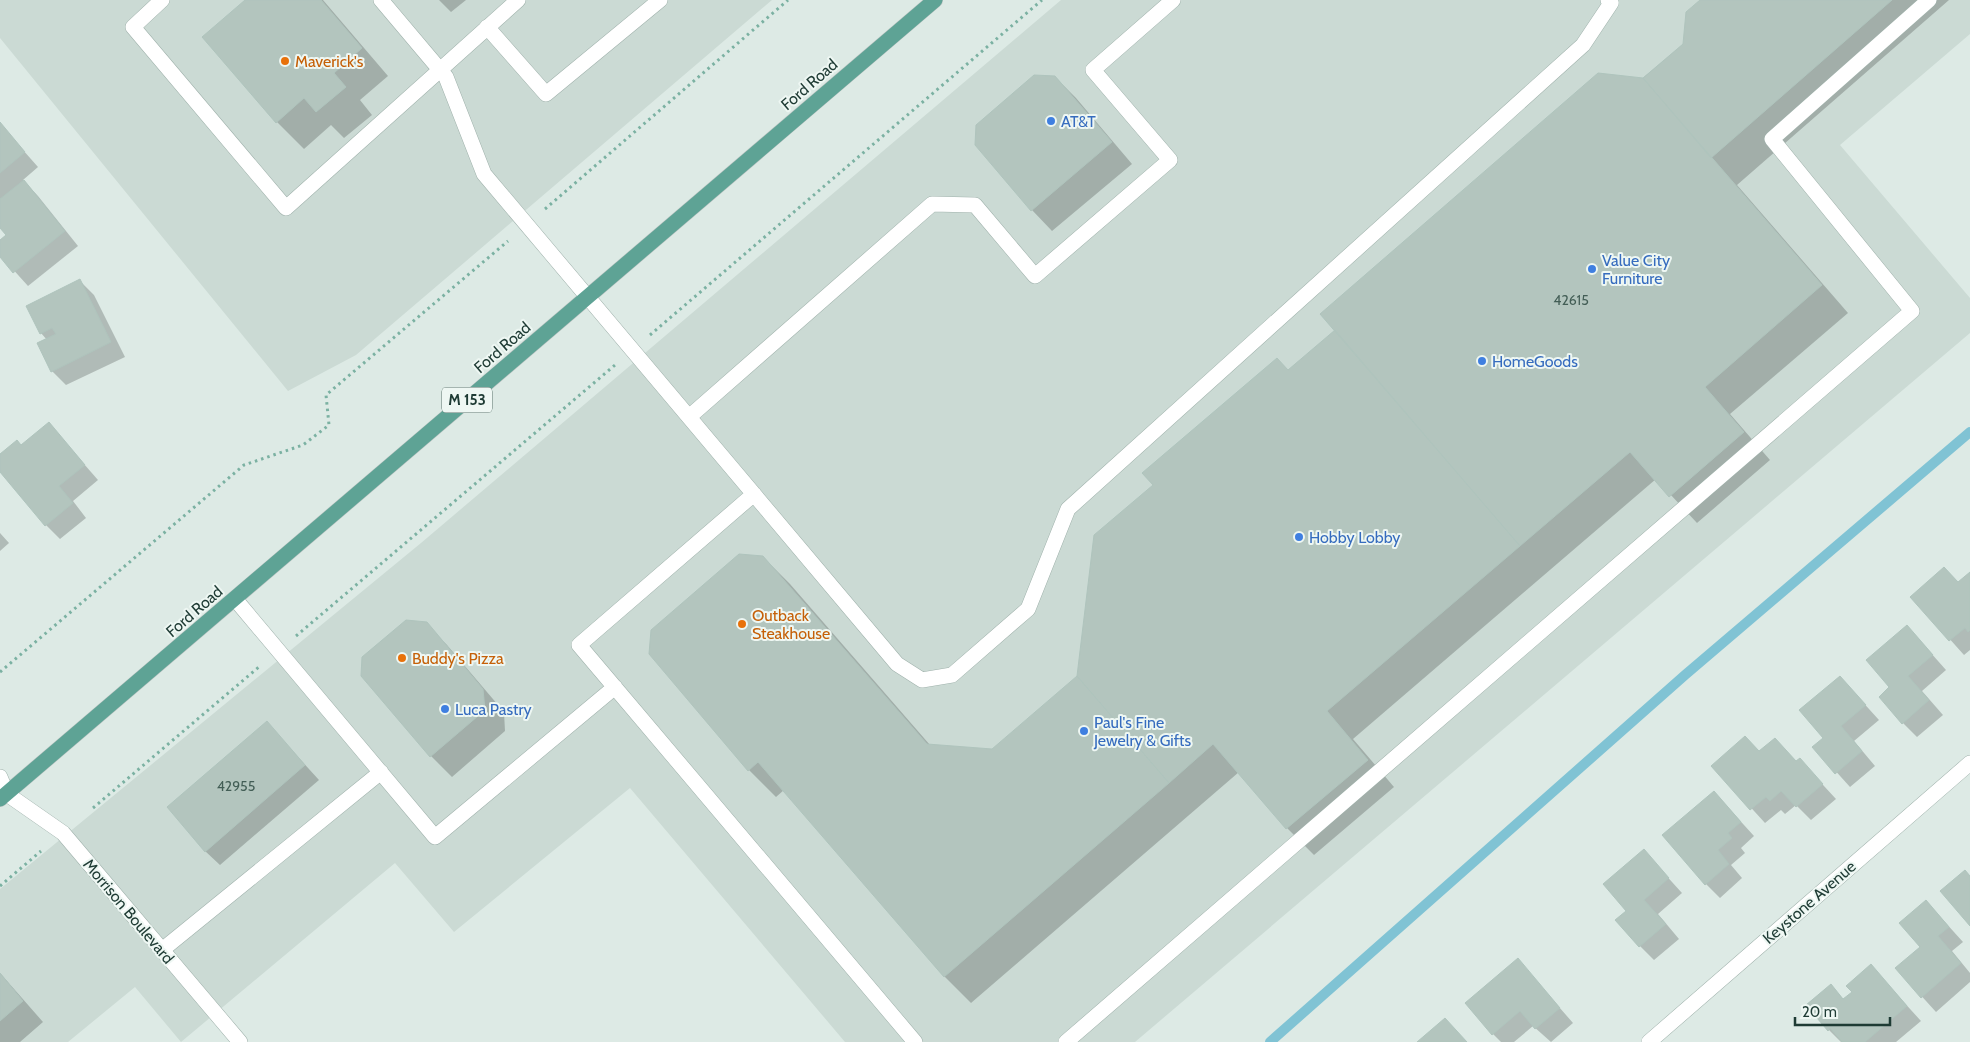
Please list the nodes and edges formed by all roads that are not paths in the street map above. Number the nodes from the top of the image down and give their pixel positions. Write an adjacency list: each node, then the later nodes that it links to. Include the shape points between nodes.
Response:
1 (162, 0): 10 (street, via 133,26 286,208)
2 (381, 0): 10 (street)
3 (518, 0): 9 (street)
4 (660, 0): 9 (street, via 546,94)
5 (935, 0): 11 (main road, Ford Road / M 153)
6 (1173, 0): 12 (street, via 1093,70 1170,160 1036,276 975,205 932,204)
7 (1928, 0): 23 (street, via 1772,139 1912,311)
8 (1611, 1): 13 (street, via 1583,44 1068,509 1028,609 952,675 922,680 897,664)
9 (488, 27): 10 (street)
10 (440, 70): 11 (street, via 446,77 484,174)
11 (588, 296): 12 (street); 14 (main road, Ford Road / M 153)
12 (689, 417): 13 (street)
13 (754, 494): 15 (street, via 579,645)
14 (235, 599): 17 (street); 19 (main road, Ford Road / M 153)
15 (615, 687): 17 (street, via 435,836); 22 (street)
16 (1970, 763): 24 (street, Keystone Avenue)
17 (381, 772): 20 (street)
18 (0, 777): 19 (street)
19 (2, 795): 20 (street, Morrison Boulevard, via 63,833)
20 (162, 950): 21 (street, Morrison Boulevard)
21 (240, 1042)
22 (915, 1042)
23 (1066, 1042)
24 (1649, 1042)

